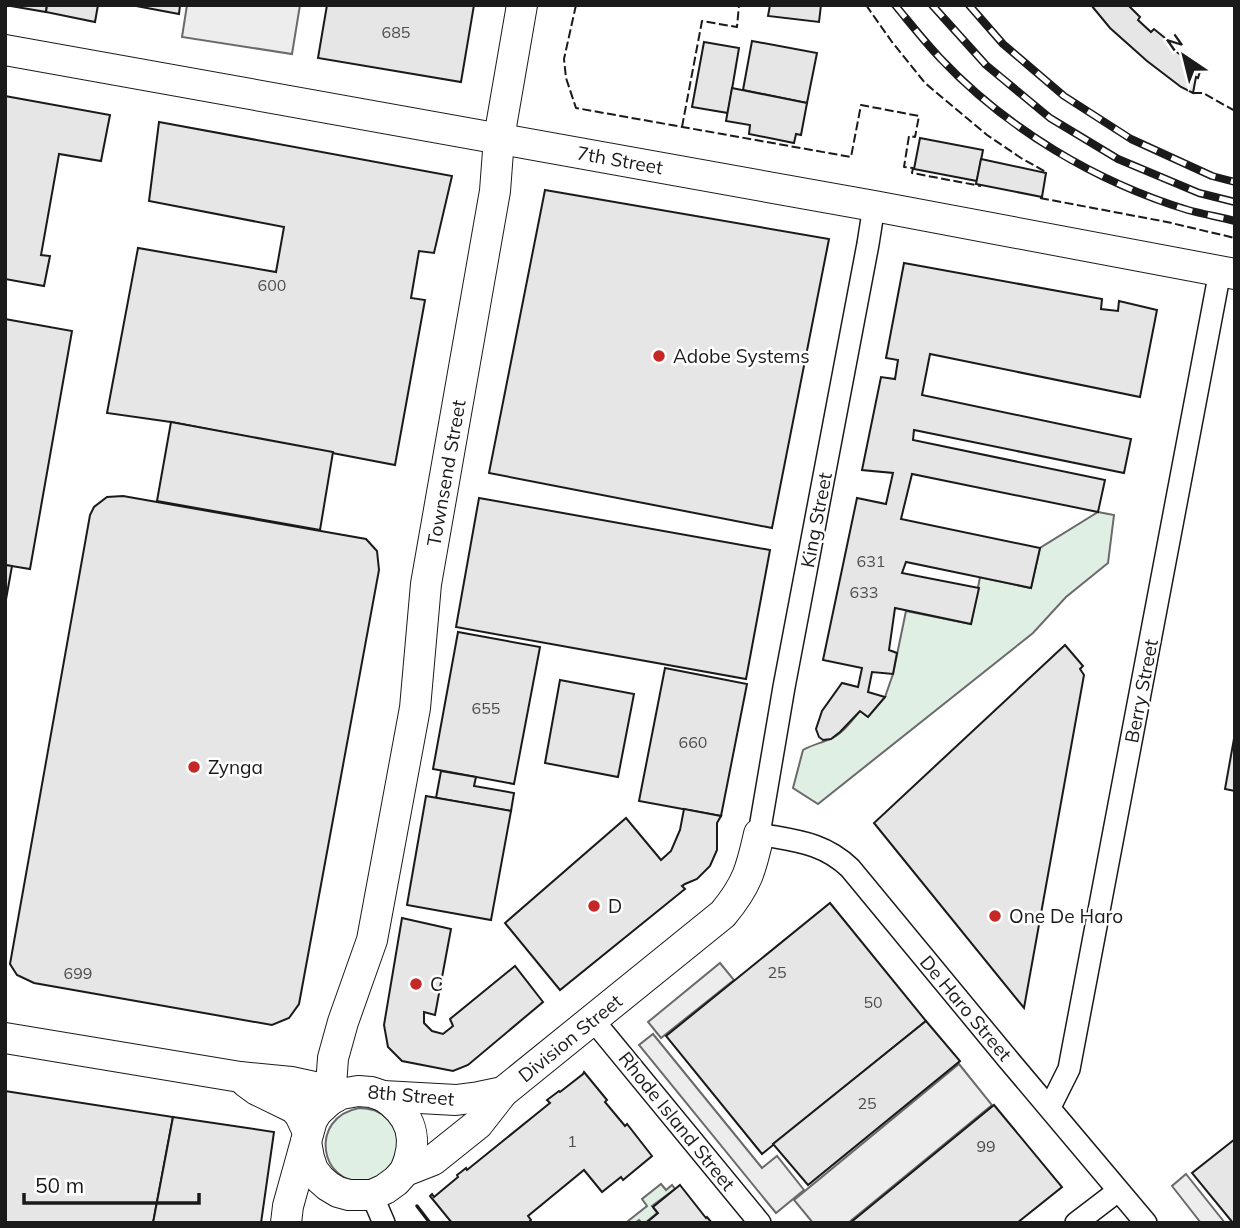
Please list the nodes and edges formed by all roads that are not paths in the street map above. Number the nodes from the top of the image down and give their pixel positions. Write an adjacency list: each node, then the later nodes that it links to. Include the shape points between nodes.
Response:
1 (522, 5): 3 (street, Townsend Street)
2 (5, 50): 3 (street, 7th Street)
3 (499, 138): 4 (street, 7th Street); 7 (street, Townsend Street, via 495,191 426,584 415,708)
4 (874, 205): 5 (street, 7th Street); 6 (street, King Street)
5 (1227, 272): 15 (street, Berry Street, via 1069,1069)
6 (759, 834): 8 (street, Division Street, via 748,876 723,914); 15 (street, De Haro Street, via 804,842 838,856)
7 (372, 940): 10 (street, Townsend Street); 14 (street, Townsend Street, via 376,962 354,1063)
8 (593, 1020): 13 (street, Division Street); 23 (street, Rhode Island Street)
9 (5, 1038): 11 (street, 8th Street)
10 (333, 1058): 12 (street, via 318,1071); 14 (street, Townsend Street)
11 (240, 1077): 12 (street, 8th Street); 16 (street, 8th Street, via 294,1108)
12 (291, 1082): 14 (street, 8th Street)
13 (503, 1092): 14 (street, 8th Street, via 456,1100); 17 (street, Division Street, via 478,1124 433,1160)
14 (357, 1096): 16 (street, via 317,1112); 17 (street, via 394,1103 402,1113 412,1148)
15 (1050, 1107): 18 (street, De Haro Street)
16 (307, 1137): 19 (street, via 309,1158 320,1179 338,1192); 20 (street)
17 (405, 1171): 19 (street, Division Street)
18 (1118, 1191): 24 (street); 25 (street, De Haro Street)
19 (372, 1195): 21 (street); 22 (street)
20 (286, 1223)
21 (361, 1223)
22 (384, 1223)
23 (760, 1223)
24 (1076, 1223)
25 (1146, 1223)

